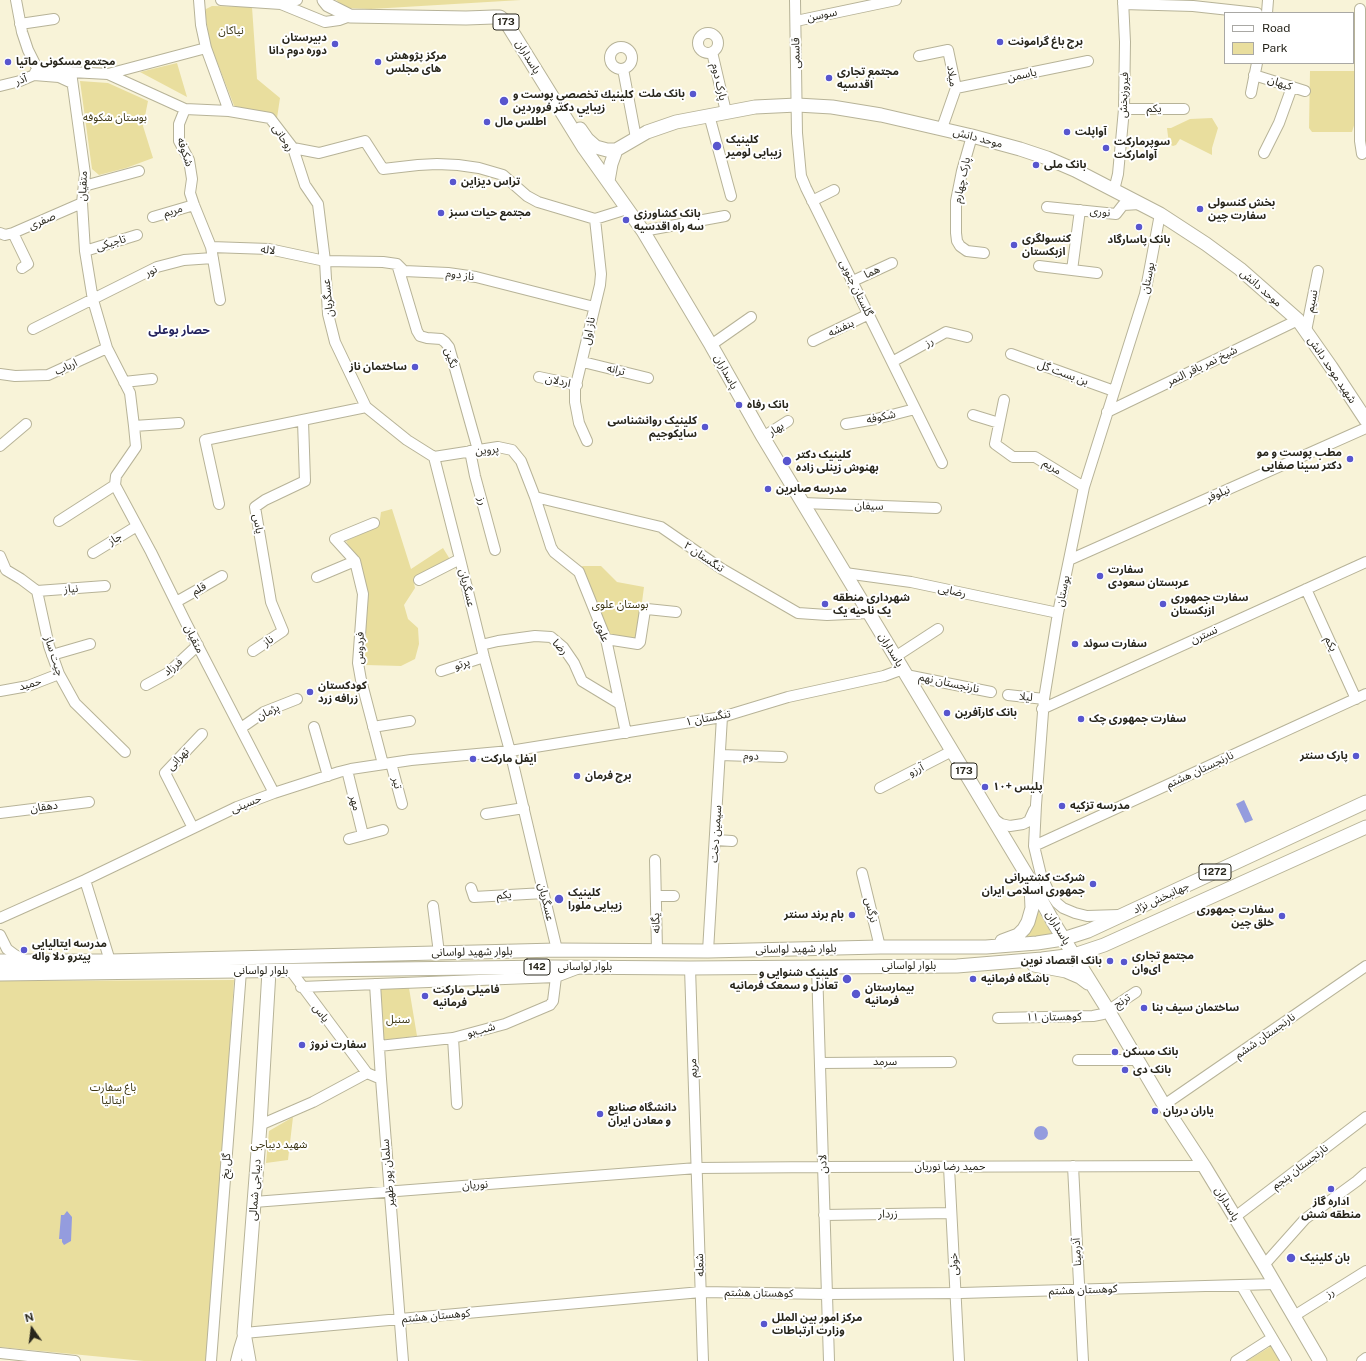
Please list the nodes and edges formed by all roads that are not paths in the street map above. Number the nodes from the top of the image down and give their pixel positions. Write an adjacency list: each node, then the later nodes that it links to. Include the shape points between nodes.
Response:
1 (16, 0): 19 (street)
2 (199, 0): 21 (street)
3 (221, 0): 12 (street)
4 (297, 0): 12 (street)
5 (324, 0): 16 (main road, پاسداران / 173, via 328,5)
6 (332, 0): 48 (main road, پاسداران / 173, via 358,11 497,8 505,10 587,139 596,147)
7 (795, 0): 18 (street, قاسمی)
8 (896, 0): 10 (street, سوسن)
9 (1268, 0): 15 (street)
10 (875, 2): 18 (street, سوسن)
11 (1123, 2): 14 (street); 39 (street, فیروزبخش)
12 (281, 4): 16 (street, via 325,22)
13 (1360, 9): 20 (street)
14 (1248, 12)
15 (1267, 12)
16 (350, 16): 52 (main road, پاسداران / 173, via 500,18 506,22 584,148)
17 (54, 19): 19 (street)
18 (796, 21): 37 (street, قاسمی)
19 (20, 24): 27 (street)
20 (1360, 28): 50 (street)
21 (206, 48): 29 (street); 41 (street)
22 (712, 52): 42 (street, پارک دوم)
23 (919, 56): 34 (street, میلاد, via 948,50)
24 (1088, 61): 34 (street, یاسمن)
25 (1257, 64): 30 (street, کیهان)
26 (623, 69): 46 (street)
27 (36, 71): 28 (street); 31 (street); 32 (street, آذر, via 20,81)
28 (71, 72): 29 (street); 31 (street, متقیان)
29 (108, 74): 38 (street)
30 (1254, 75): 33 (street, کیهان); 36 (street, کیهان)
31 (72, 83): 53 (street, متقیان, via 82,145)
32 (0, 86)
33 (1292, 87): 35 (street, کیهان); 49 (street, via 1279,123)
34 (956, 88): 44 (street, میلاد)
35 (1305, 91)
36 (1251, 93)
37 (797, 105): 42 (main road, موحد دانش, via 755,107); 44 (main road, موحد دانش, via 832,107); 57 (street, گلستان جنوبی, via 796,133 801,176)
38 (185, 108): 41 (street, روحانی); 60 (street, شکوفه, via 179,124 179,141 189,160 192,179 190,192)
39 (1124, 109): 40 (street, یکم); 55 (street, فیروزبخش, via 1118,174)
40 (1184, 109)
41 (229, 111): 47 (street, روحانی, via 270,118)
42 (726, 112): 43 (main road, موحد دانش)
43 (709, 115): 46 (main road, موحد دانش, via 659,128); 56 (street)
44 (942, 128): 45 (main road, موحد دانش)
45 (972, 136): 55 (main road, موحد دانش, via 1047,158); 74 (street, پارک چهارم, via 956,201 956,233 960,246 967,251)
46 (636, 138): 48 (main road, موحد دانش)
47 (293, 148): 67 (street, via 319,153 365,141 383,169 418,164 479,168 503,175 538,202); 76 (street, روحانی, via 305,185 318,204)
48 (616, 150): 52 (main road)
49 (1264, 153)
50 (1362, 154)
51 (139, 171): 53 (street)
52 (608, 181): 62 (main road, پاسداران / 173)
53 (84, 186): 58 (street, متقیان)
54 (834, 190): 57 (street)
55 (1114, 190): 59 (main road, موحد دانش)
56 (731, 196)
57 (812, 201): 84 (street, گلستان جنوبی)
58 (82, 203): 70 (street, صفری); 73 (street, متقیان)
59 (1140, 204): 63 (street, نوری, via 1122,205 1116,214); 64 (main road, موحد دانش)
60 (194, 205): 66 (street, مریم); 72 (street, شکوفه)
61 (1047, 207): 63 (street, نوری)
62 (627, 209): 67 (street); 68 (main road, پاسداران / 173)
63 (1080, 210): 81 (street, نوری)
64 (1160, 214): 90 (main road, موحد دانش, via 1240,269); 106 (street, بوستان, via 1145,294)
65 (725, 216): 68 (street)
66 (153, 217)
67 (595, 219): 87 (street, ناز اول, via 601,274)
68 (643, 231): 95 (main road, پاسداران / 173)
69 (0, 232): 70 (street, via 5,235)
70 (13, 234): 80 (street, via 28,264)
71 (138, 235): 73 (street, تاجیکی)
72 (211, 247): 75 (street, شکوفه); 76 (street, لاله, via 269,249)
73 (85, 251): 85 (street, متقیان)
74 (984, 253)
75 (213, 258): 85 (street, نور, via 184,260 157,267); 86 (street, شکوفه)
76 (325, 261): 78 (street, ناز دوم); 108 (street, عسگریان, via 328,314 335,342)
77 (892, 263): 84 (street, هما)
78 (397, 264): 87 (street, ناز دوم, via 404,271 476,277); 124 (street, نگین, via 420,336 441,339 449,347)
79 (1039, 266): 81 (street)
80 (22, 268)
81 (1072, 270): 83 (street)
82 (1318, 271): 92 (street, نسیم)
83 (1097, 273)
84 (853, 281): 88 (street, گلستان جنوبی)
85 (93, 300): 91 (street); 96 (street, متقیان)
86 (220, 300)
87 (594, 307): 98 (street, ناز اول)
88 (869, 314): 94 (street, بنفشه); 99 (street, گلستان جنوبی)
89 (752, 316): 95 (street)
90 (1298, 320): 92 (main road, شهید موحد دانش); 110 (street, شیخ نمر باقر النمر)
91 (33, 329)
92 (1306, 331): 113 (main road, شهید موحد دانش)
93 (967, 337): 99 (street, رز, via 946,332)
94 (812, 341)
95 (711, 345): 121 (main road, پاسداران / 173)
96 (107, 348): 100 (street, ارباب, via 48,375); 104 (street, متقیان)
97 (1011, 354): 106 (street, بن بست گل)
98 (583, 362): 102 (street, ترانه); 105 (street, ناز اول)
99 (892, 362): 109 (street, گلستان جنوبی)
100 (0, 374)
101 (538, 377): 105 (street, اردلان)
102 (648, 378)
103 (152, 379): 104 (street)
104 (124, 382): 119 (street, متقیان, via 130,393)
105 (577, 385): 122 (street, ناز اول, via 574,402)
106 (1114, 391): 110 (street, بوستان)
107 (1004, 400): 116 (street, مریم)
108 (366, 407): 112 (street); 125 (street, عسگریان, via 407,440)
109 (915, 409): 118 (street, شکوفه); 126 (street, گلستان جنوبی)
110 (1107, 412): 128 (street, بوستان)
111 (973, 415): 116 (street)
112 (303, 420): 131 (street, via 205,440); 156 (street, یاس, via 305,481 264,500 255,507 271,602)
113 (1366, 420)
114 (788, 421): 121 (street, بهار)
115 (179, 423): 119 (street)
116 (999, 423): 128 (street, مریم, via 995,444 1013,457 1035,457)
117 (26, 424): 123 (street)
118 (846, 424)
119 (134, 426): 127 (street, متقیان, via 136,447 116,476)
120 (1366, 428): 140 (street, نیلوفر)
121 (763, 437): 130 (main road, پاسداران / 173)
122 (587, 441)
123 (0, 446)
124 (474, 451): 125 (street, پروین); 129 (street, پروین, via 498,447 512,450 522,460); 136 (street, رز, via 475,476)
125 (434, 457): 139 (street, عسگریان)
126 (942, 463)
127 (114, 485): 133 (street); 135 (street, متقیان)
128 (1084, 487): 140 (street, بوستان)
129 (535, 497): 154 (street, تنگستان ۲, via 661,527 722,569 798,613); 157 (street, علوی, via 551,547 579,572)
130 (803, 503): 132 (street, سیفان); 144 (main road, پاسداران / 173)
131 (218, 504)
132 (936, 508)
133 (59, 521)
134 (374, 523): 141 (street, فردوس, via 335,539)
135 (137, 526): 137 (street, جاز); 151 (street, متقیان)
136 (496, 550)
137 (93, 553)
138 (0, 556): 143 (street)
139 (460, 559): 147 (street); 160 (street, عسگریان)
140 (1069, 560): 153 (street, بوستان)
141 (355, 562): 146 (street); 180 (street, فردوس, via 363,594 358,663)
142 (1366, 562): 149 (street, نسترن)
143 (3, 571): 150 (street, via 21,579)
144 (845, 573): 153 (street, رضایی, via 911,582); 154 (main road, پاسداران / 173)
145 (222, 576): 151 (street, قلم)
146 (317, 577)
147 (419, 580)
148 (105, 586): 150 (street, نیاز)
149 (1306, 589): 174 (street, یکم); 176 (street, نسترن)
150 (37, 591): 162 (street, چیت ساز)
151 (176, 602): 159 (street, متقیان)
152 (676, 612): 157 (street, via 647,608 638,644)
153 (1058, 612): 176 (street, بوستان)
154 (869, 614): 164 (main road, پاسداران / 173)
155 (938, 629): 164 (street)
156 (283, 631): 161 (street, ناز)
157 (606, 639): 175 (street, علوی)
158 (90, 644): 162 (street)
159 (198, 645): 168 (street, فرزاد, via 168,673); 181 (street, متقیان)
160 (481, 646): 163 (street, عسگریان); 175 (street, رضا, via 535,636 551,637 563,647 574,663 582,682)
161 (253, 651)
162 (52, 655): 167 (street, چیت ساز)
163 (484, 657): 165 (street, پرتو); 184 (street, عسگریان)
164 (896, 657): 166 (main road, پاسداران / 173)
165 (441, 671)
166 (904, 672): 170 (street, نارنجستان نهم); 177 (street, تنگستان ۱, via 788,697); 185 (main road, پاسداران / 173)
167 (59, 674): 169 (street, حمید, via 28,686); 186 (street, چیت ساز, via 75,703)
168 (146, 685)
169 (0, 691)
170 (991, 692)
171 (1366, 694): 174 (street, نارنجستان هشتم)
172 (1008, 695): 176 (street, لیلا)
173 (297, 699): 181 (street, پژمان, via 264,712)
174 (1356, 699): 210 (street, نارنجستان هشتم)
175 (620, 704): 182 (street, علوی)
176 (1043, 704): 197 (street, بوستان)
177 (722, 717): 182 (street, تنگستان ۱); 187 (street, سیمین دخت)
178 (410, 721): 180 (street)
179 (314, 727): 191 (street)
180 (373, 727): 189 (street, فردوس)
181 (241, 728): 193 (street, متقیان)
182 (626, 733): 184 (street, تنگستان ۱)
183 (202, 734): 203 (street, تهرانی, via 164,773)
184 (510, 751): 189 (street, حسینی); 198 (street, عسگریان)
185 (952, 751): 192 (street, آرزو); 201 (main road, پاسداران / 173)
186 (125, 752)
187 (720, 755): 188 (street, دوم); 208 (street, سیمین دخت)
188 (782, 757)
189 (387, 763): 190 (street, حسینی); 196 (street, تیر)
190 (347, 770): 191 (street, حسینی); 205 (street, مهر)
191 (328, 776): 193 (street, حسینی)
192 (880, 788)
193 (274, 793): 203 (street, حسینی)
194 (89, 802): 199 (street, دهقان)
195 (1366, 802): 206 (main road, جهانبخش نژاد / 1272)
196 (402, 804)
197 (1036, 805): 201 (street, via 1029,821 1023,824 1010,826); 210 (street, بوستان)
198 (524, 808): 200 (street); 217 (street, عسگریان)
199 (0, 813)
200 (486, 814)
201 (994, 819): 215 (main road, پاسداران / 173)
202 (1366, 827): 211 (main road, جهانبخش نژاد / 1272)
203 (193, 828): 214 (street, حسینی)
204 (383, 830): 205 (street)
205 (363, 835): 207 (street)
206 (1289, 838): 211 (main road, via 1289,850 1292,856); 221 (main road, جهانبخش نژاد / 1272)
207 (349, 839)
208 (716, 840): 209 (street); 230 (street, سیمین دخت)
209 (732, 841)
210 (1034, 846): 221 (street, بوستان, via 1041,875 1057,903 1063,908 1087,916)
211 (1297, 858): 232 (main road, جهانبخش نژاد / 1272, via 1104,945)
212 (655, 860): 218 (street, یگانه)
213 (862, 873): 225 (street, نرگس)
214 (85, 880): 222 (street, حسینی); 235 (street)
215 (1031, 882): 224 (main road, پاسداران / 173); 226 (main road, via 1031,916 1024,929 1018,935)
216 (471, 888): 217 (street, یکم, via 474,897)
217 (544, 893): 228 (street, عسگریان)
218 (656, 896): 219 (street); 229 (street, یگانه)
219 (674, 896)
220 (432, 906): 231 (street)
221 (1123, 915): 224 (main road, جهانبخش نژاد / 1272)
222 (0, 918)
223 (0, 935): 234 (street, via 7,949)
224 (1063, 939): 226 (main road, بلوار شهید لواسانی / 142); 232 (main road, پاسداران / 173)
225 (880, 947): 226 (main road, بلوار شهید لواسانی / 142); 227 (main road, بلوار شهید لواسانی / 142)
226 (986, 947)
227 (753, 949): 230 (main road, بلوار شهید لواسانی / 142); 239 (main road, via 761,958)
228 (557, 950): 229 (main road, بلوار شهید لواسانی / 142); 231 (main road, بلوار شهید لواسانی / 142)
229 (657, 950): 230 (main road, بلوار شهید لواسانی / 142)
230 (708, 951)
231 (439, 953): 235 (main road, بلوار شهید لواسانی / 142)
232 (1074, 955): 236 (main road, بلوار لواسانی / 142); 248 (main road, پاسداران / 173)
233 (0, 961): 234 (main road, بلوار شهید لواسانی / 142)
234 (26, 961): 235 (main road, بلوار شهید لواسانی / 142)
235 (110, 961)
236 (1018, 962): 240 (main road, بلوار لواسانی / 142, via 957,966); 248 (main road, via 1066,971)
237 (1366, 966): 262 (street, نارنجستان ششم)
238 (581, 967): 241 (main road, بلوار لواسانی / 142); 244 (main road, بلوار لواسانی / 142); 246 (street)
239 (754, 967): 240 (main road, بلوار لواسانی / 142); 241 (main road, بلوار لواسانی / 142)
240 (817, 967): 258 (street, لادن)
241 (690, 968): 269 (street, مریم)
242 (241, 971): 243 (main road, بلوار لواسانی / 142); 245 (main road, بلوار لواسانی / 142); 291 (street, گل یخ)
243 (269, 971): 244 (main road, بلوار لواسانی / 142); 264 (main road, دیباجی شمالی)
244 (291, 971): 249 (street, یاس)
245 (0, 974)
246 (556, 977): 247 (street); 253 (street, شب‌بو, via 552,1001 546,1008 505,1024)
247 (375, 984): 249 (street); 254 (street, سلمان پور ظهیر)
248 (1092, 986): 251 (main road, پاسداران / 173)
249 (301, 987): 259 (street, یاس)
250 (1136, 992): 251 (street, ترنج)
251 (1108, 1010): 252 (street, کوهستان ١١, via 1093,1016); 256 (main road, پاسداران / 173)
252 (998, 1018)
253 (453, 1038): 254 (street, شب‌بو); 261 (street)
254 (379, 1046): 260 (street, سلمان پور ظهیر)
255 (1078, 1060): 256 (street)
256 (1137, 1060): 262 (main road, پاسداران / 173)
257 (951, 1062): 258 (street, سرمد)
258 (820, 1063): 267 (street, لادن)
259 (367, 1073): 260 (street, یاس); 264 (street, via 313,1102)
260 (381, 1079): 271 (street, سلمان پور ظهیر)
261 (457, 1104)
262 (1164, 1105): 266 (main road, پاسداران / 173)
263 (1366, 1117): 275 (street, نارنجستان پنجم)
264 (260, 1125): 272 (main road, دیباجی شمالی)
265 (1073, 1166): 266 (street, حمید رضا نوریان); 268 (street, حمید رضا نوریان); 280 (street, آذرمینا)
266 (1204, 1166): 275 (main road, پاسداران / 173)
267 (823, 1167): 268 (street, حمید رضا نوریان); 269 (street, حمید رضا نوریان); 274 (street, لادن)
268 (949, 1167): 273 (street, خوئی)
269 (696, 1168): 271 (street, نوریان); 281 (street, شعله)
270 (1366, 1173): 276 (street, via 1305,1219)
271 (390, 1192): 272 (street, نوریان); 285 (street, سلمان پور ظهیر)
272 (254, 1202): 286 (main road, دیباجی شمالی)
273 (951, 1213): 274 (street, زردار); 282 (street, خوئی)
274 (824, 1215): 283 (street, لادن)
275 (1235, 1217): 276 (main road, پاسداران / 173)
276 (1264, 1265): 278 (main road, پاسداران / 173)
277 (1366, 1271): 284 (street, رز)
278 (1276, 1284): 279 (street, کوهستان هشتم); 284 (main road, پاسداران / 173)
279 (1241, 1285): 280 (street, کوهستان هشتم); 287 (street)
280 (1079, 1290): 282 (street, کوهستان هشتم); 298 (street, آذرمینا)
281 (701, 1292): 283 (street, کوهستان هشتم); 285 (street, کوهستان هشتم); 295 (street, شعله)
282 (956, 1293): 283 (street, کوهستان هشتم); 297 (street, خوئی)
283 (827, 1294): 296 (street, لادن)
284 (1294, 1316): 301 (main road, پاسداران / 173)
285 (400, 1319): 286 (street, کوهستان هشتم); 294 (street, سلمان پور ظهیر)
286 (244, 1333): 292 (street); 293 (main road, دیباجی شمالی)
287 (1272, 1338): 299 (street); 300 (street)
288 (0, 1353): 290 (street)
289 (1366, 1358): 302 (street)
290 (75, 1361)
291 (212, 1361)
292 (236, 1361)
293 (249, 1361)
294 (403, 1361)
295 (703, 1361)
296 (829, 1361)
297 (959, 1361)
298 (1083, 1361)
299 (1236, 1361)
300 (1286, 1361)
301 (1320, 1361)
302 (1362, 1361)

